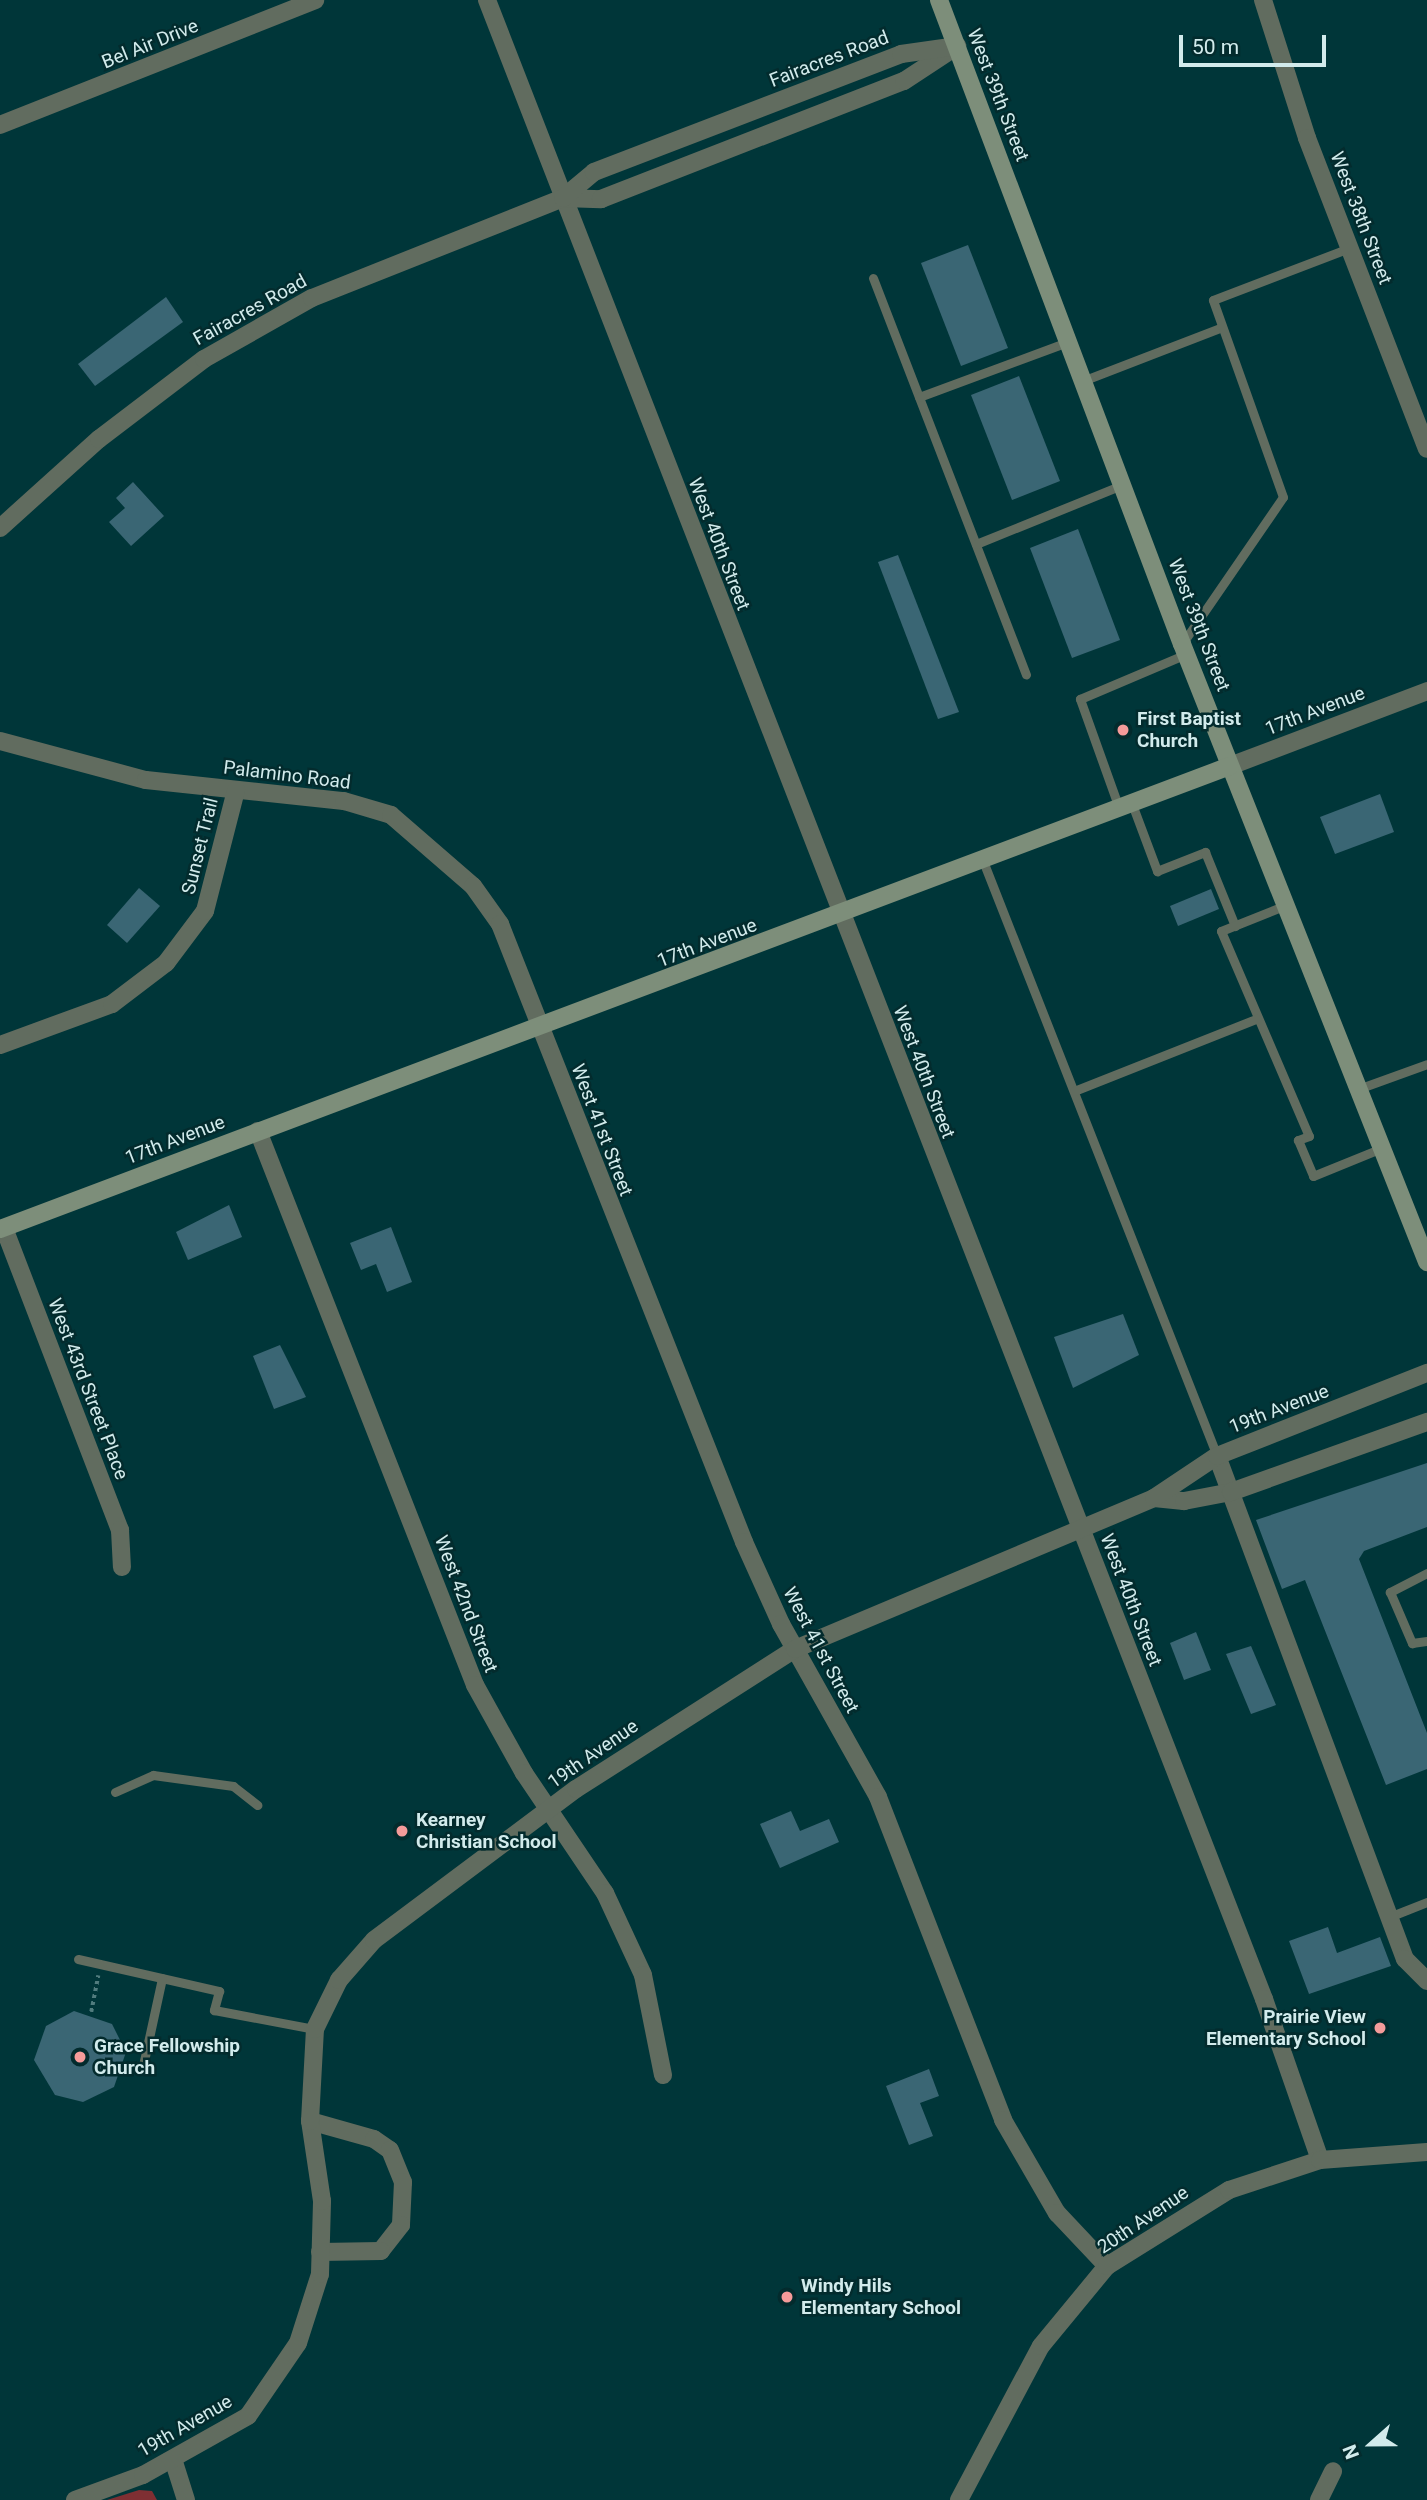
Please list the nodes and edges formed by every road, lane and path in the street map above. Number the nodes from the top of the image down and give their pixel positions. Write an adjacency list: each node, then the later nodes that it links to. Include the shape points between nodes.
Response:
1 (315, 0): 6 (street, Bel Air Drive)
2 (487, 0): 7 (street, West 40th Street)
3 (939, 0): 5 (main road, West 39th Street)
4 (1263, 0): 8 (street, West 38th Street)
5 (957, 46): 7 (street, Fairacres Road, via 901,54 594,172); 7 (street, Fairacres Road, via 879,91 601,198); 11 (main road, West 39th Street)
6 (0, 125)
7 (563, 198): 16 (street, Fairacres Road, via 312,298 204,359 99,439); 27 (street, West 40th Street)
8 (1349, 248): 10 (lane, via 1213,300); 14 (street, West 38th Street)
9 (873, 278): 13 (lane)
10 (1222, 327): 12 (lane); 18 (lane, via 1283,497)
11 (1070, 341): 12 (main road, West 39th Street); 13 (lane)
12 (1085, 380): 15 (main road, West 39th Street)
13 (919, 397): 17 (lane)
14 (1427, 449)
15 (1124, 484): 17 (lane); 18 (main road, West 39th Street)
16 (0, 528)
17 (976, 544): 19 (lane)
18 (1184, 649): 22 (main road, West 39th Street); 24 (lane, via 1080,699)
19 (1026, 675)
20 (1427, 691): 22 (street, 17th Avenue)
21 (0, 741): 23 (street, Palamino Road, via 146,780)
22 (1230, 766): 24 (main road, 17th Avenue); 26 (main road, West 39th Street)
23 (236, 790): 30 (street, Palamino Road, via 344,801 391,815 409,828 473,886 500,924); 31 (street, Sunset Trail, via 205,911 166,963 113,1004)
24 (1126, 807): 25 (main road, 17th Avenue); 28 (lane, via 1157,871 1205,852)
25 (983, 861): 27 (main road, 17th Avenue); 34 (lane)
26 (1286, 905): 28 (lane); 33 (main road, West 39th Street)
27 (840, 915): 30 (main road, 17th Avenue); 44 (street, West 40th Street)
28 (1235, 926): 29 (lane, via 1221,931)
29 (1256, 1019): 34 (lane); 36 (lane, via 1270,1056 1278,1053 1309,1136 1298,1140 1313,1176)
30 (540, 1029): 35 (main road, 17th Avenue); 48 (street, West 41st Street, via 660,1339)
31 (0, 1045)
32 (1427, 1064): 33 (lane)
33 (1358, 1089): 36 (main road, West 39th Street)
34 (1074, 1091): 41 (lane)
35 (258, 1130): 37 (main road, 17th Avenue); 51 (street, West 42nd Street, via 475,1685 524,1773)
36 (1382, 1148): 38 (main road, West 39th Street)
37 (2, 1228): 45 (street, West 43rd Street Place, via 120,1530)
38 (1427, 1262)
39 (1427, 1373): 41 (street, 19th Avenue)
40 (1427, 1422): 42 (street, 19th Avenue)
41 (1217, 1456): 42 (street); 43 (street, 19th Avenue)
42 (1231, 1492): 43 (street, 19th Avenue, via 1194,1501); 53 (street)
43 (1154, 1498): 44 (street, 19th Avenue)
44 (1079, 1527): 48 (street, 19th Avenue); 64 (street, West 40th Street, via 1264,1999)
45 (122, 1567)
46 (1427, 1573): 47 (lane, via 1390,1592 1412,1643)
47 (1427, 1641)
48 (795, 1649): 51 (street, 19th Avenue, via 719,1692); 66 (street, West 41st Street, via 878,1797 1003,2120 1057,2213)
49 (115, 1792): 50 (lane, via 153,1775 233,1786)
50 (257, 1805)
51 (552, 1808): 59 (street, 19th Avenue, via 374,1940 339,1980); 61 (street, West 42nd Street, via 605,1893 643,1975)
52 (1427, 1902): 53 (lane)
53 (1389, 1917): 57 (street, via 1405,1958)
54 (78, 1959): 55 (lane)
55 (100, 1964): 56 (lane); 58 (path)
56 (162, 1978): 59 (lane, via 219,1991 214,2010); 60 (lane, via 142,2070)
57 (1427, 1980)
58 (91, 2012)
59 (315, 2029): 62 (street, 19th Avenue)
60 (125, 2066)
61 (663, 2074)
62 (310, 2121): 65 (street, 19th Avenue, via 322,2201); 65 (street, via 374,2139 390,2150 402,2182 401,2225 381,2251)
63 (1427, 2152): 64 (street, 20th Avenue)
64 (1320, 2160): 66 (street, 20th Avenue, via 1228,2189)
65 (320, 2252): 67 (street, 19th Avenue, via 311,2314 280,2374 248,2416)
66 (1107, 2266): 71 (street, 20th Avenue, via 1041,2346)
67 (173, 2459): 69 (street, 19th Avenue); 70 (street)
68 (1333, 2471): 72 (street)
69 (75, 2500)
70 (186, 2500)
71 (959, 2500)
72 (1319, 2500)

